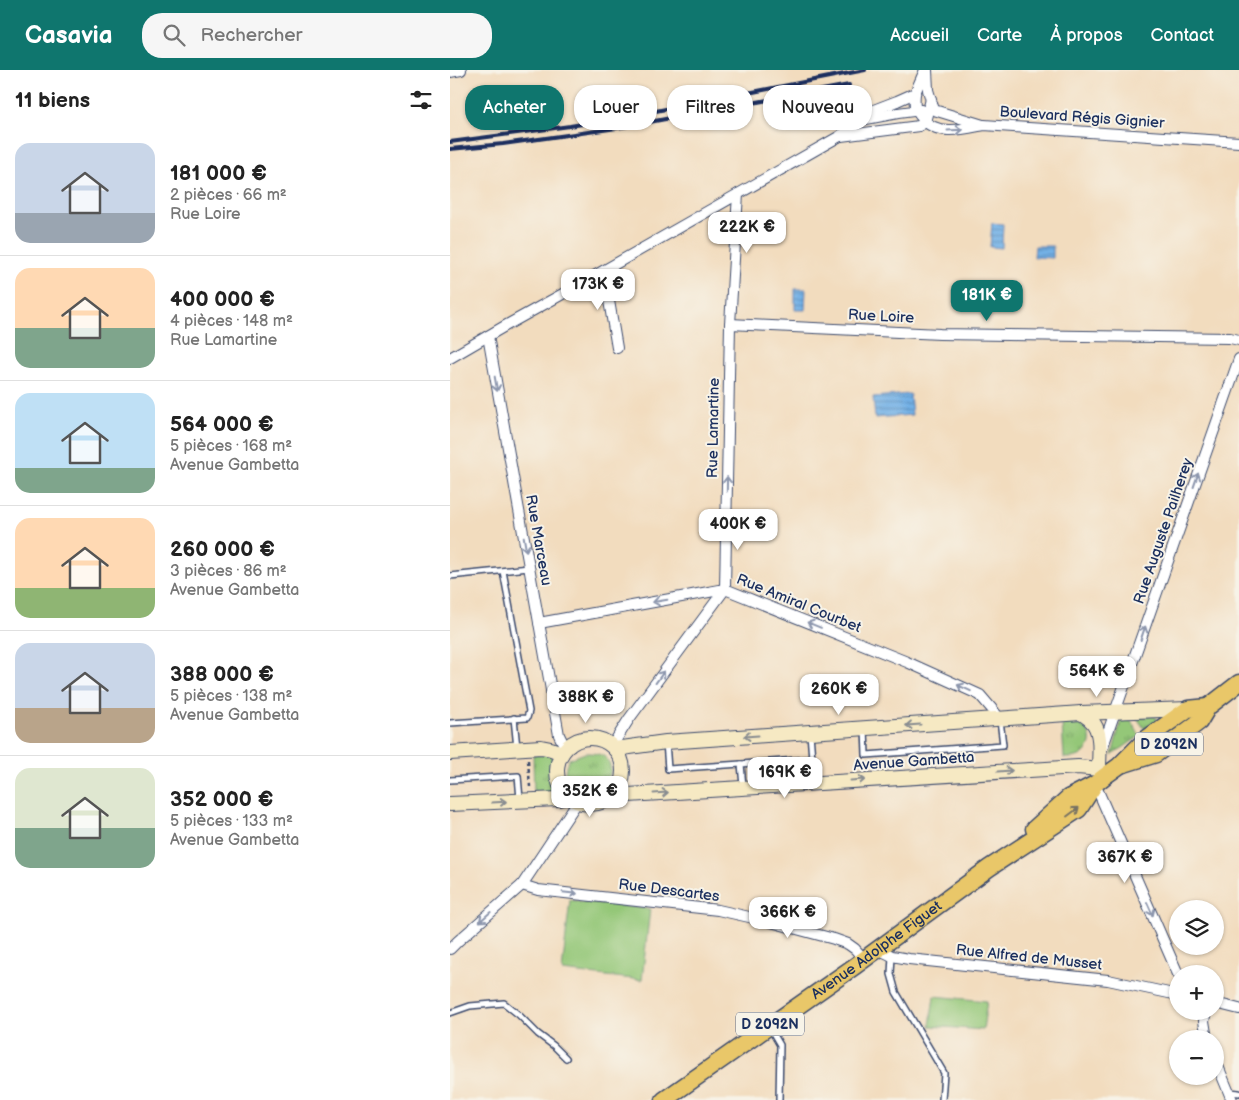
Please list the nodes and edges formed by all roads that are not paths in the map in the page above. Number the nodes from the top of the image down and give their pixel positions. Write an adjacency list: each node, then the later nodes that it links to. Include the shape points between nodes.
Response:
1 (460, 70): 3 (street)
2 (926, 70): 4 (street); 6 (street)
3 (450, 72)
4 (915, 93): 5 (street); 7 (street)
5 (915, 110): 6 (street); 8 (street); 9 (street)
6 (931, 110): 9 (street); 10 (street)
7 (872, 111)
8 (872, 118)
9 (924, 122): 10 (street, Boulevard Régis Gignier, one-way to 10, via 939,130); 12 (street, via 919,126)
10 (984, 125): 13 (street, Boulevard Régis Gignier)
11 (847, 130): 12 (street)
12 (840, 136): 14 (street)
13 (1239, 142)
14 (738, 194): 15 (street); 16 (street, Rue Lamartine)
15 (604, 271): 17 (street); 19 (street)
16 (730, 324): 18 (street, Rue Loire, via 940,334); 25 (street, Rue Lamartine, one-way to 16)
17 (488, 336): 20 (street); 22 (street, Rue Marceau, one-way to 22)
18 (1239, 340)
19 (617, 348)
20 (450, 358)
21 (1239, 359): 30 (street, Rue Auguste Pailherey, one-way to 21)
22 (529, 568): 23 (lane); 26 (street, Rue Marceau)
23 (503, 571): 24 (lane); 32 (lane, via 529,711 527,718)
24 (450, 576)
25 (725, 589): 26 (street, Rue Amiral Courbet, one-way to 26); 33 (street, Rue Amiral Courbet, one-way to 25, via 980,695); 38 (street, one-way to 25, via 629,719)
26 (539, 624): 40 (street, Rue Marceau)
27 (1239, 683): 28 (main road, D 2092N)
28 (1208, 707): 29 (main road, D 2092N); 43 (main road, D 2092N, via 1199,722 1156,754)
29 (1188, 710): 30 (main road); 43 (main road, D 2092N, via 1146,740)
30 (1115, 712): 31 (main road); 44 (street)
31 (1081, 713): 33 (main road); 44 (main road, via 1094,724 1098,734)
32 (514, 718): 34 (lane); 39 (lane)
33 (1000, 719): 35 (main road, one-way to 35); 35 (lane, via 1003,745 866,755)
34 (450, 723)
35 (865, 728): 36 (main road)
36 (810, 732): 37 (main road, one-way to 37); 42 (lane, via 812,758)
37 (666, 742): 38 (main road); 42 (lane, via 668,769)
38 (613, 747): 40 (main road, via 593,738 573,742); 47 (main road, via 621,758 623,778)
39 (522, 748): 40 (main road); 41 (main road)
40 (564, 751): 48 (main road, via 558,764 558,776 561,787)
41 (450, 753)
42 (741, 764): 46 (lane)
43 (1120, 766): 44 (main road, Avenue Adolphe Figuet / D 2092N)
44 (1100, 772): 46 (main road, Avenue Gambetta, one-way to 44, via 1078,767); 53 (main road, Avenue Adolphe Figuet / D 2092N); 55 (street, one-way to 55)
45 (450, 780): 49 (lane, via 518,776)
46 (743, 788): 47 (main road, Avenue Gambetta, one-way to 46)
47 (612, 796): 48 (main road, Avenue Gambetta, via 596,804)
48 (573, 799): 49 (main road, Avenue Gambetta); 51 (street)
49 (526, 800): 50 (main road, Avenue Gambetta, one-way to 49)
50 (450, 804)
51 (522, 885): 52 (street, one-way to 52); 54 (street, Rue Descartes, one-way to 54, via 538,890 718,910 834,939 848,944)
52 (450, 949)
53 (885, 952): 54 (main road, Avenue Adolphe Figuet / D 2092N); 56 (street, Rue Alfred de Musset, via 909,959 1108,980); 66 (lane, via 896,992 944,1073)
54 (864, 959): 60 (main road, Avenue Adolphe Figuet / D 2092N)
55 (1175, 965)
56 (1169, 992)
57 (1224, 1006): 58 (street)
58 (1239, 1010)
59 (450, 1014): 61 (lane, via 470,1006 504,1003)
60 (768, 1026): 64 (main road, Avenue Adolphe Figuet / D 2092N); 65 (lane, via 780,1045)
61 (566, 1058)
62 (1224, 1077): 63 (street)
63 (1233, 1095)
64 (664, 1100)
65 (779, 1100)
66 (942, 1100)

